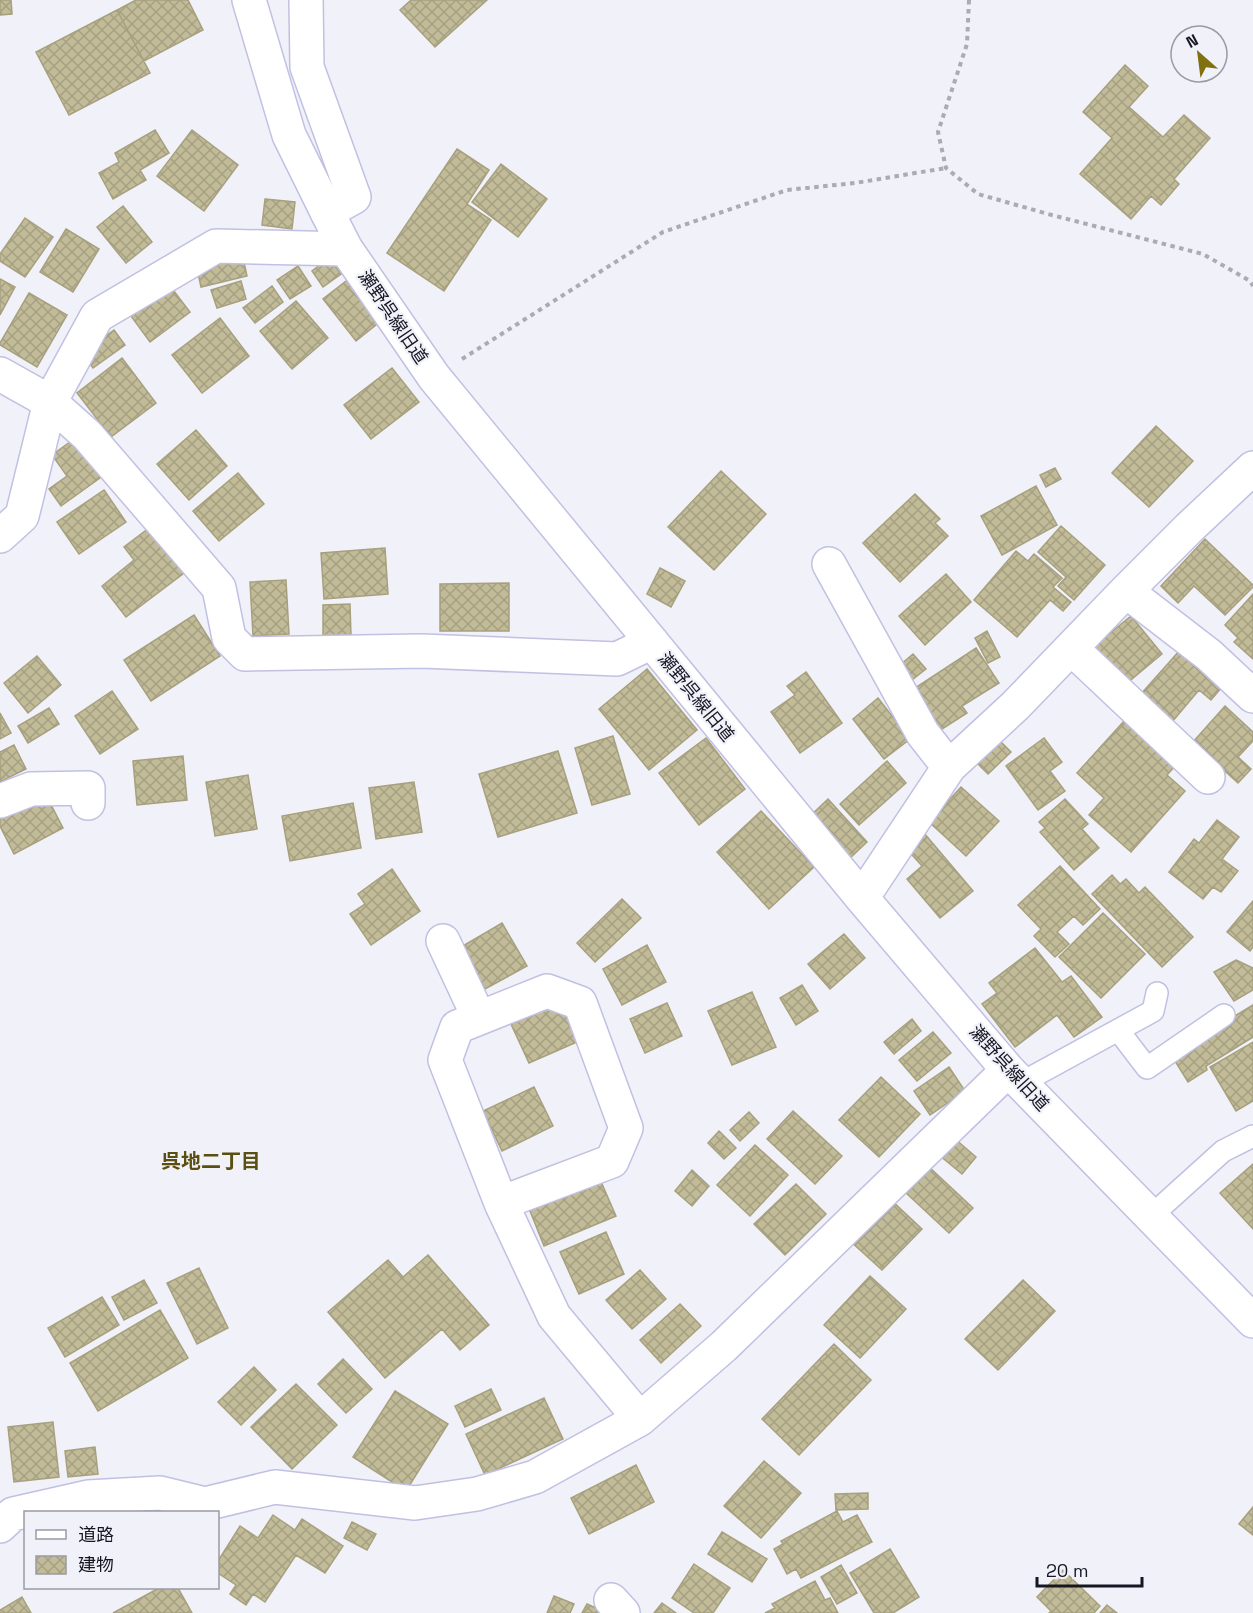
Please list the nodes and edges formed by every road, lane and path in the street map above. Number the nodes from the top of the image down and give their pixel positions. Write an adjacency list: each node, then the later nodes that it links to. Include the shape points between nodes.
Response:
1 (249, 0): 5 (street, 瀬野呉線旧道, via 289,135)
2 (306, 0): 5 (street, via 308,67 354,197)
3 (969, 0): 4 (path, via 967,44 938,132)
4 (946, 168): 7 (path, via 978,194 1203,254); 9 (path, via 787,190 663,232)
5 (327, 212): 6 (street, 瀬野呉線旧道)
6 (346, 249): 9 (street, 瀬野呉線旧道); 10 (street, via 216,246 97,316)
7 (1253, 286)
8 (0, 374): 10 (street)
9 (434, 377): 15 (street, 瀬野呉線旧道)
10 (50, 402): 12 (street, via 22,516); 15 (street, via 87,435 219,588 230,638 245,654 422,651 616,659)
11 (1253, 468): 14 (street)
12 (0, 536)
13 (829, 564): 18 (street, via 923,734)
14 (1126, 591): 16 (street); 17 (street, via 1209,655)
15 (652, 642): 22 (street, 瀬野呉線旧道)
16 (1071, 648): 18 (street); 19 (street)
17 (1253, 696)
18 (949, 767): 22 (street)
19 (1208, 777)
20 (0, 801): 21 (street, via 31,789 88,788)
21 (88, 803)
22 (862, 898): 28 (street, 瀬野呉線旧道)
23 (443, 941): 26 (street)
24 (1157, 993): 27 (lane, via 1153,1011)
25 (1224, 1015): 27 (lane, via 1147,1068)
26 (479, 1018): 30 (street, via 458,1027 444,1060); 30 (street, via 547,991 580,1003 626,1128 612,1161)
27 (1118, 1030): 28 (lane)
28 (1014, 1077): 31 (street, 瀬野呉線旧道); 33 (street)
29 (1253, 1136): 31 (lane, via 1223,1151)
30 (501, 1203): 33 (street, via 554,1316)
31 (1150, 1216): 32 (street, 瀬野呉線旧道)
32 (1253, 1321)
33 (640, 1419): 34 (street, via 535,1477 477,1494 415,1503 275,1487 205,1504 160,1493 88,1497)
34 (4, 1512)

